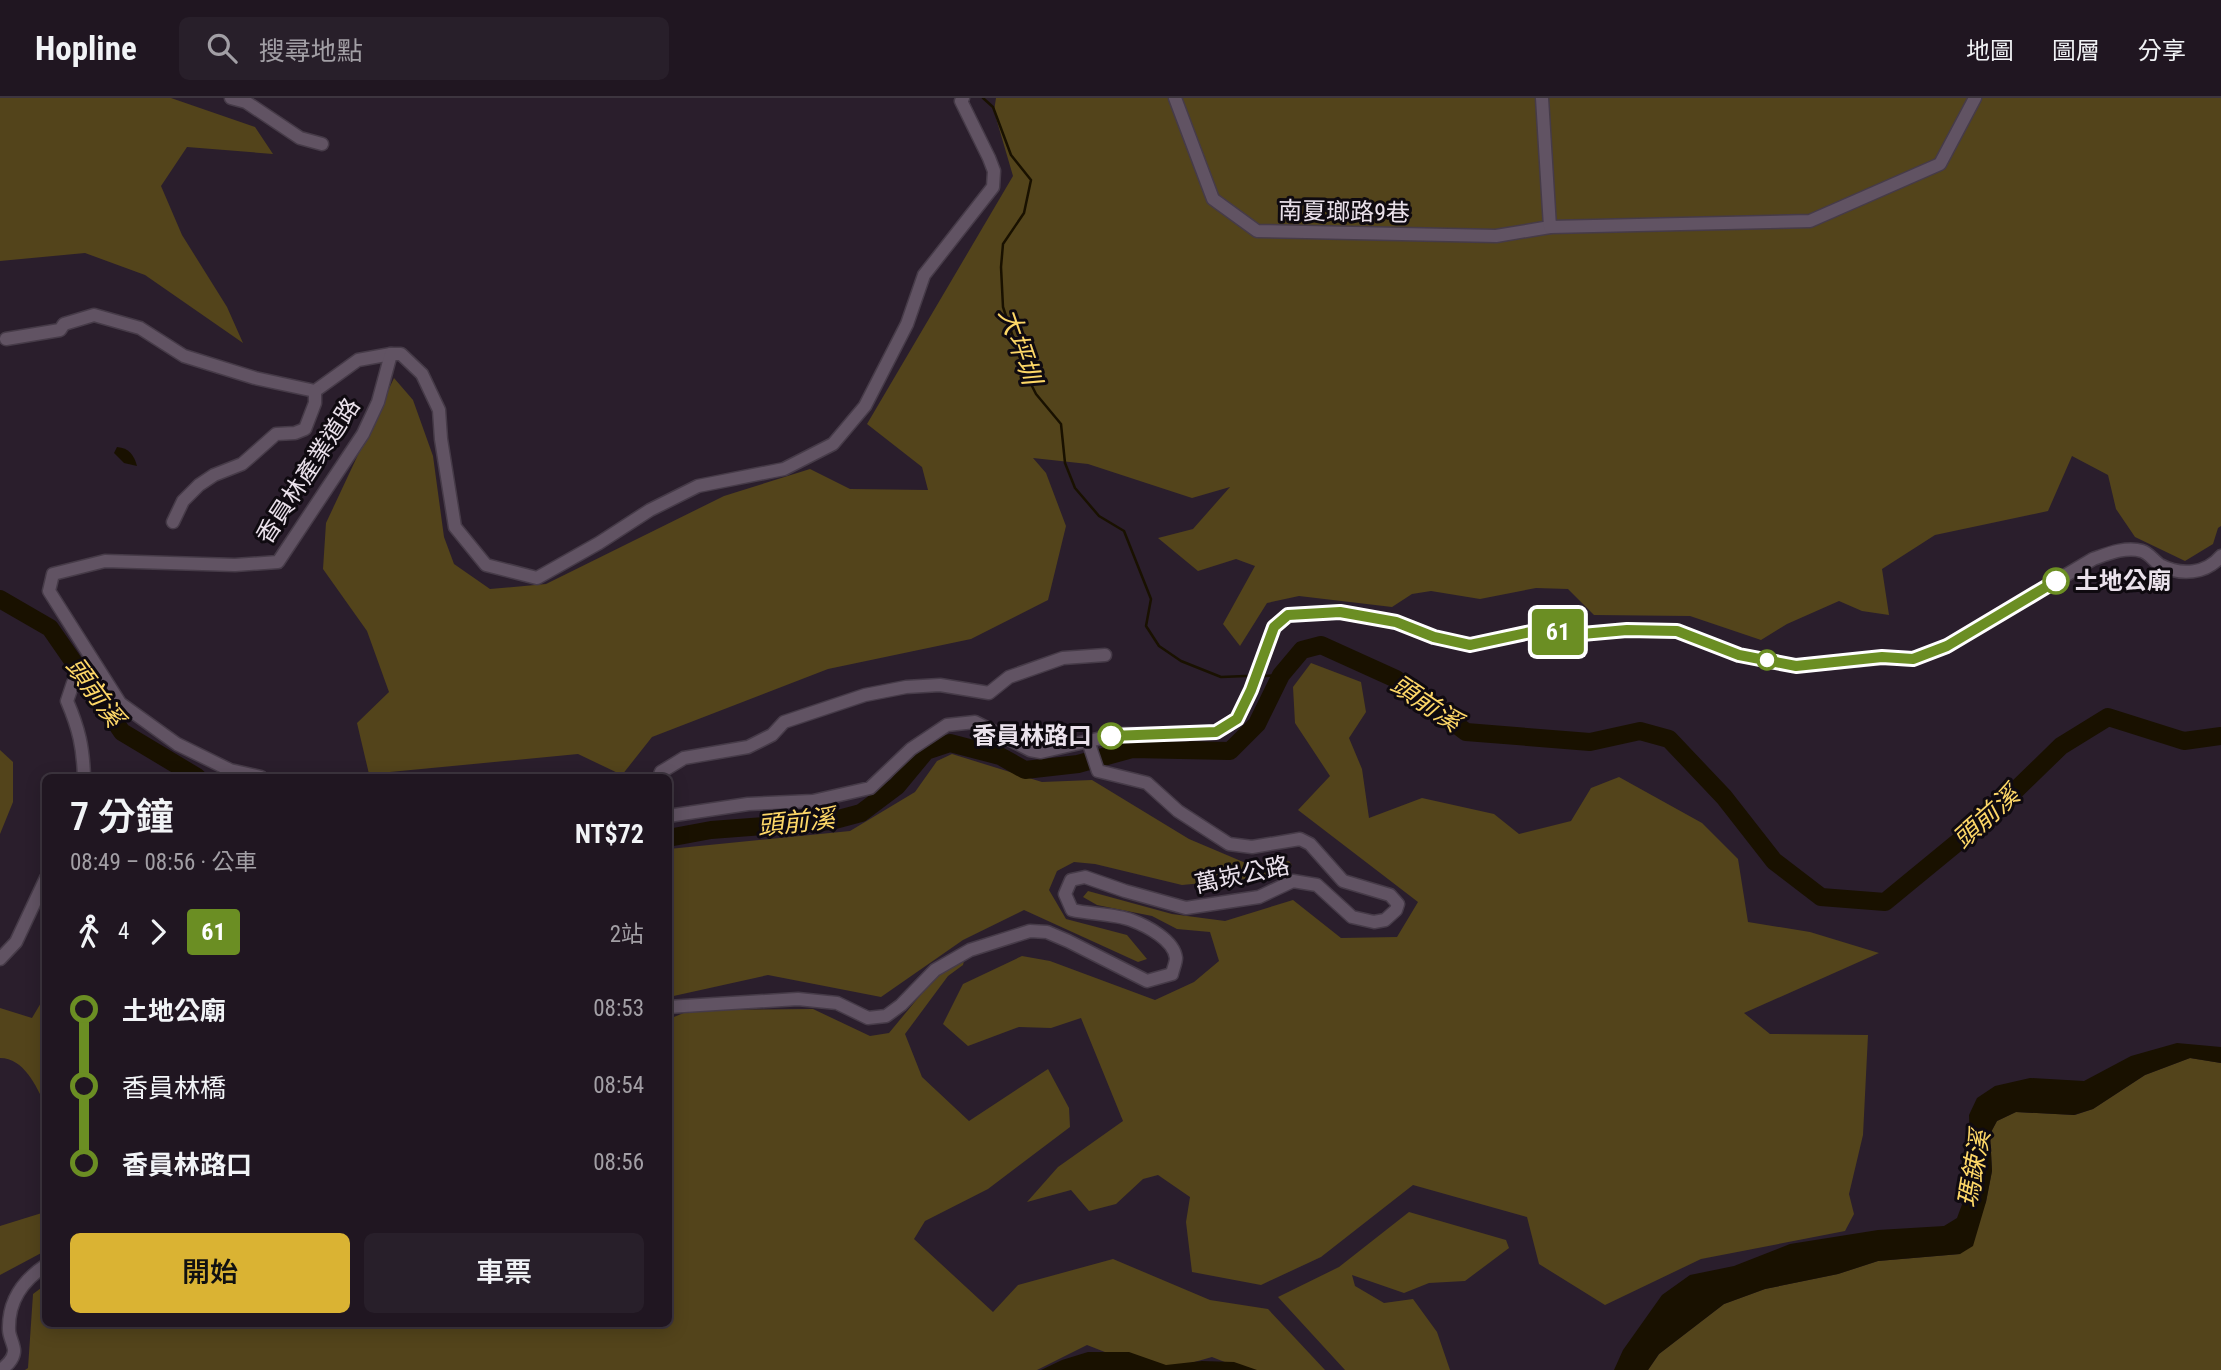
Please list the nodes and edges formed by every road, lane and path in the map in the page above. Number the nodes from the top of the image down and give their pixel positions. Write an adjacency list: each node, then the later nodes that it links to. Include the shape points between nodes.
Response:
1 (231, 98): 6 (street, via 246,102 300,138)
2 (962, 98): 9 (street, via 994,171 993,187 924,275 907,324 865,407 833,443 784,469 698,486 537,578 486,565 455,527 439,410 422,374 401,354)
3 (1175, 98): 7 (street, 南夏瑯路9巷, via 1213,199 1257,231 1496,236)
4 (1542, 98): 7 (street)
5 (1975, 98): 7 (street, 南夏瑯路9巷, via 1940,164 1811,221)
6 (322, 144)
7 (1550, 227)
8 (6, 339): 10 (street, via 60,330 64,324 94,315 140,328 184,356)
9 (391, 354): 10 (street, via 358,360); 14 (street, 香員林產業道路, via 378,402 363,434 278,562 105,561 53,574 49,591)
10 (315, 391): 11 (street, via 305,429 276,434 242,464 199,485 183,501)
11 (173, 522)
12 (2221, 556): 15 (street, via 2213,565 2186,572 2161,565 2142,551 2118,551 2093,559 1947,646 1913,659 1882,657 1796,666 1739,655 1677,631 1582,634 1540,630 1470,645 1396,622 1340,612 1288,615 1274,627 1237,719 1216,732 1119,734)
13 (1105, 655): 18 (street, via 1063,658 1009,677 989,693 940,685 865,695 784,722 772,735 748,747 684,758)
14 (96, 668): 16 (street, via 73,683 67,701 79,728); 17 (street, 香員林產業道路, via 120,703 177,744)
15 (1088, 741): 19 (street, via 1041,752 975,722 947,725 911,749 870,788 813,801 748,804); 22 (street, 萬崁公路, via 1098,771 1147,783 1229,844 1252,847 1300,839 1343,881 1390,895 1398,904 1396,911 1374,922 1352,917 1317,885 1293,881 1259,897 1186,908 1085,877 1071,880 1065,894 1072,910 1130,919 1160,936 1173,948 1172,974 1147,981 1068,941 1030,931 970,950 935,970 886,1016 868,1018 837,1003 798,999)
16 (84, 774)
17 (248, 774)
18 (660, 774)
19 (672, 815)
20 (42, 887): 21 (street, via 16,942)
21 (0, 959)
22 (672, 1007)
23 (42, 1268): 24 (street, via 29,1276 10,1309 14,1351)
24 (1, 1370)

